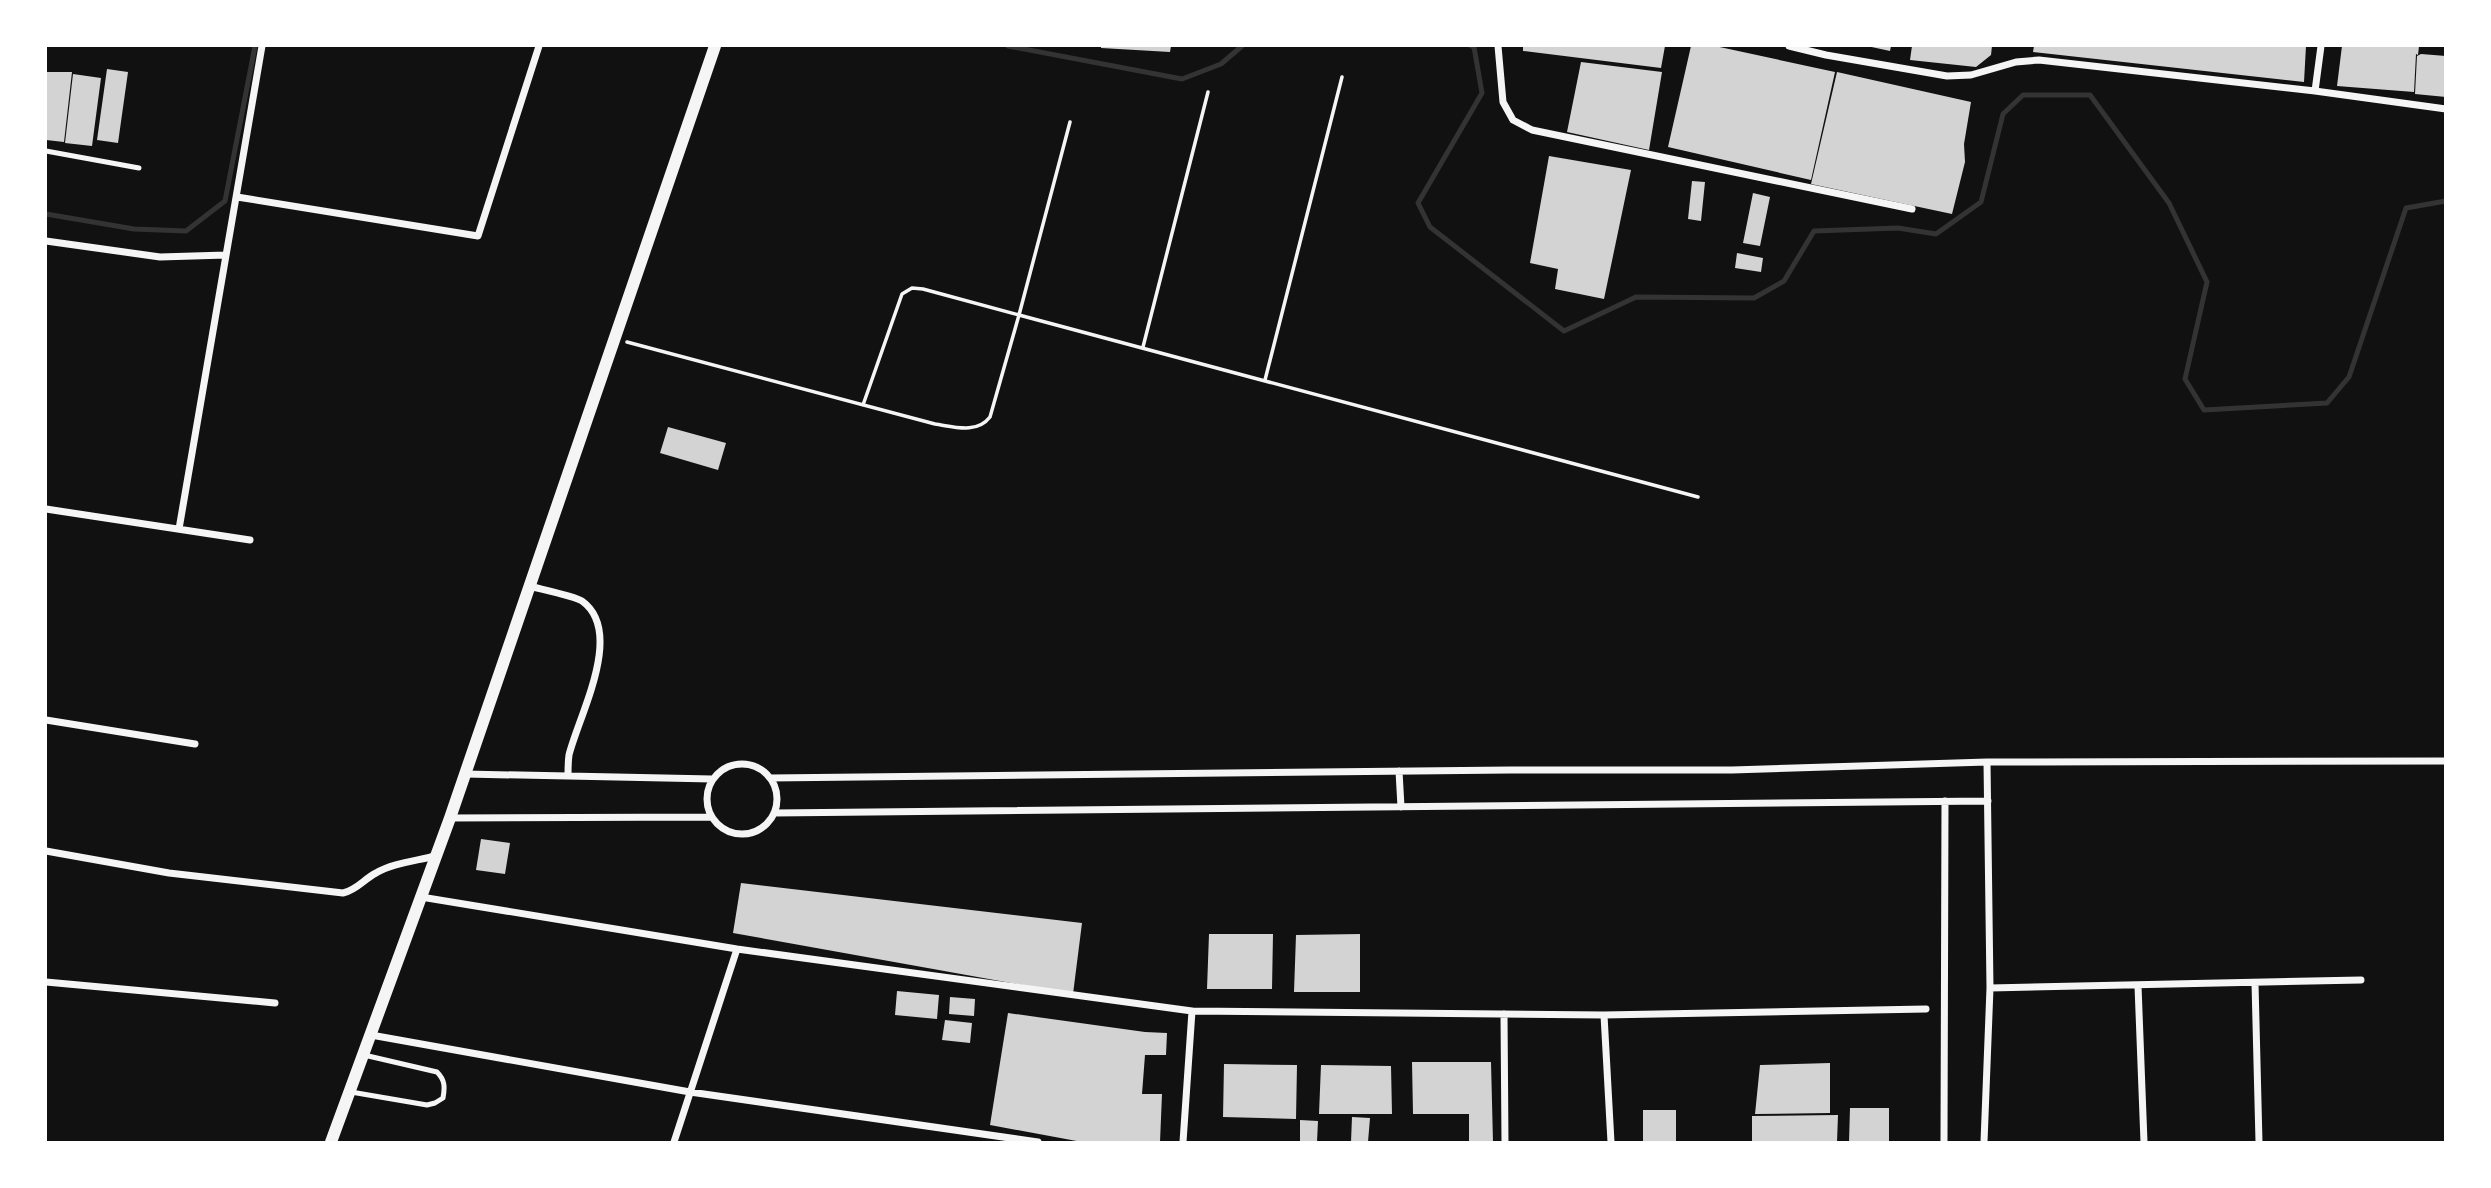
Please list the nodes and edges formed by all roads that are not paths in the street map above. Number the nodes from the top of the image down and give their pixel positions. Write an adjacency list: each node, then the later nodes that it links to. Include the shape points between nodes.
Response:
1 (262, 46): 11 (street)
2 (538, 46): 11 (street, via 478,236)
3 (715, 46): 18 (street)
4 (1498, 46): 12 (street, via 1503,102 1513,120 1532,130)
5 (1789, 46): 7 (street, via 1947,76 2039,60)
6 (2321, 46): 7 (street)
7 (2315, 91): 8 (street)
8 (2445, 109)
9 (46, 151): 10 (lane)
10 (139, 168)
11 (237, 197): 14 (street)
12 (1912, 209)
13 (46, 241): 14 (street, via 160,257)
14 (226, 255): 16 (street)
15 (46, 509): 16 (street)
16 (179, 529): 17 (street)
17 (250, 540)
18 (529, 586): 24 (street); 25 (street, via 581,600 597,619 601,648 569,757)
19 (46, 720): 20 (street)
20 (195, 744)
21 (2445, 761): 22 (street)
22 (1987, 762): 23 (street, via 1732,770); 29 (street)
23 (1399, 771): 26 (street); 30 (street)
24 (465, 774): 25 (street); 33 (street)
25 (568, 776): 27 (street)
26 (770, 778): 27 (street, via 746,764 726,767); 31 (street, via 777,795)
27 (712, 779): 32 (street, via 706,798)
28 (1945, 801): 29 (street); 30 (street); 60 (street)
29 (1988, 801): 42 (street)
30 (1401, 807): 31 (street)
31 (774, 813): 32 (street, via 762,828 744,834 725,830)
32 (711, 817): 33 (street)
33 (450, 818): 35 (street)
34 (46, 851): 35 (street, via 169,873 343,893 386,868)
35 (436, 856): 36 (street)
36 (421, 897): 37 (street); 48 (street)
37 (737, 949): 45 (street); 51 (street)
38 (2361, 980): 40 (street)
39 (46, 982): 43 (street)
40 (2256, 983): 41 (street); 63 (street)
41 (2138, 986): 42 (street); 62 (street)
42 (1990, 988): 61 (street)
43 (275, 1003)
44 (1926, 1009): 47 (street)
45 (1192, 1011): 46 (street); 57 (street)
46 (1504, 1014): 47 (street); 58 (street)
47 (1604, 1015): 59 (street)
48 (371, 1035): 49 (street); 51 (street)
49 (363, 1055): 50 (street); 50 (lane, via 437,1072 445,1087 443,1098 427,1105)
50 (350, 1092): 53 (street)
51 (691, 1092): 52 (street); 54 (street)
52 (967, 1132): 55 (street); 56 (street)
53 (331, 1143)
54 (674, 1143)
55 (964, 1143)
56 (1038, 1143)
57 (1183, 1143)
58 (1505, 1143)
59 (1611, 1143)
60 (1944, 1143)
61 (1984, 1143)
62 (2144, 1143)
63 (2259, 1143)

